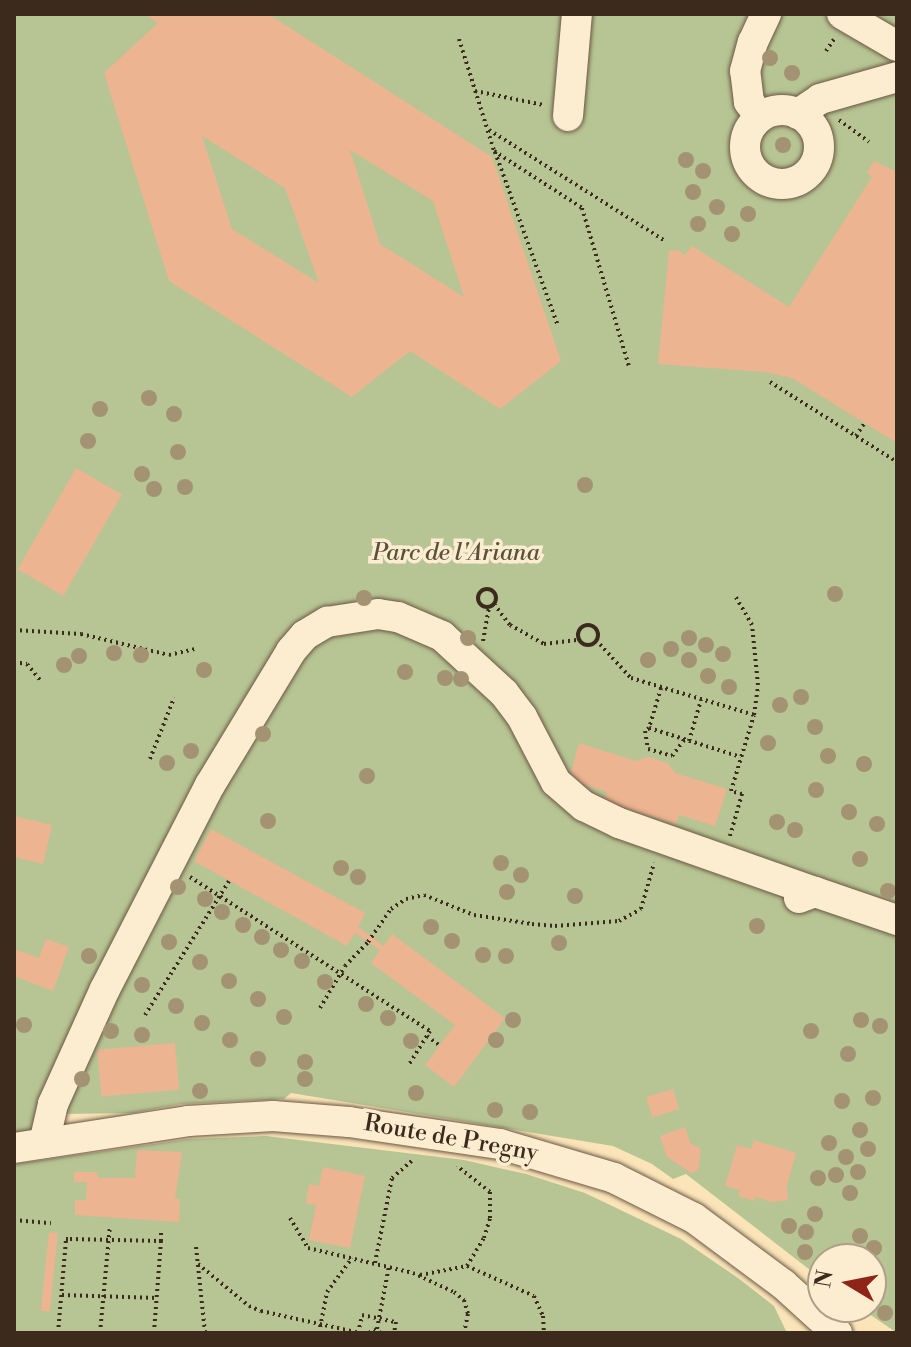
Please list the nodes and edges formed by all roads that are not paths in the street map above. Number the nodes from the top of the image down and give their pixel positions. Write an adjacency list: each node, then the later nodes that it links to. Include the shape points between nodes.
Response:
1 (577, 14): 6 (street)
2 (766, 14): 7 (street, via 745,71 749,102)
3 (842, 14): 4 (street)
4 (897, 46)
5 (897, 77): 8 (street, via 830,95)
6 (568, 113)
7 (760, 117): 8 (street, via 783,110); 8 (street, via 751,126 745,149 754,172 775,183 798,180 815,163 818,140)
8 (803, 118)
9 (897, 920): 10 (street, via 808,896 773,876 602,816 569,795 550,774 504,693 471,659 420,625 388,615 345,617 305,635 276,672 168,863 80,1043 53,1104)
10 (44, 1143): 11 (street, Route de Pregny); 12 (street, Route de Pregny, via 196,1120 273,1116 500,1144 614,1178 694,1218 783,1284)
11 (14, 1148)
12 (837, 1333)

